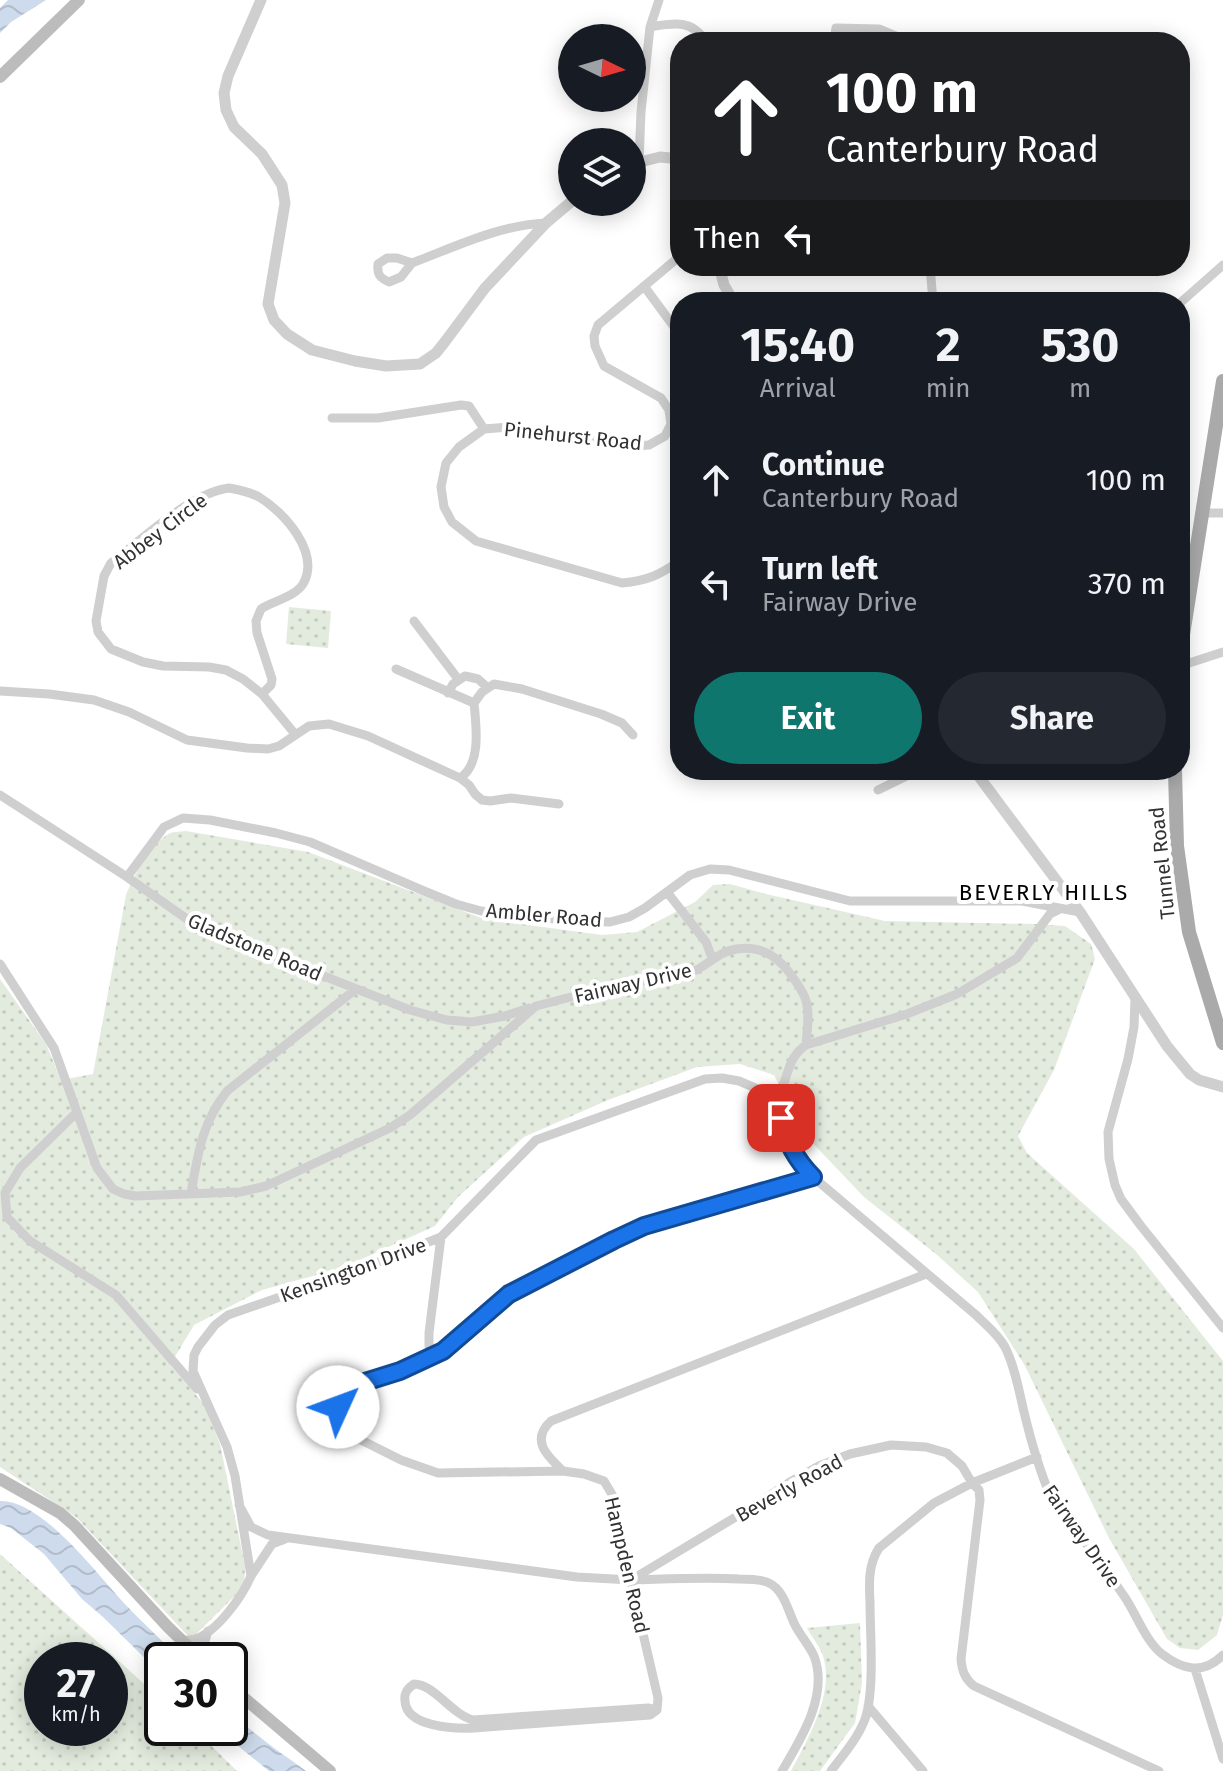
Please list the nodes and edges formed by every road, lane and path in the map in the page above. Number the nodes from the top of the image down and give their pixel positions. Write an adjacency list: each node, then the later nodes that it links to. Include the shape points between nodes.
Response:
1 (79, 0): 8 (main road)
2 (261, 0): 13 (street, via 224,93 234,127 262,154 285,194 268,304 287,334 333,357 386,366 420,364 436,353 485,288)
3 (659, 0): 4 (street)
4 (650, 27): 5 (street, via 685,25); 9 (street)
5 (700, 32)
6 (835, 32): 7 (street)
7 (886, 32)
8 (0, 77)
9 (639, 128)
10 (670, 158): 11 (street)
11 (646, 160)
12 (558, 213): 13 (street)
13 (546, 223): 14 (street, via 506,228)
14 (412, 263)
15 (670, 264): 17 (street, Pinehurst Road)
16 (1223, 265): 18 (street)
17 (644, 286): 19 (street); 21 (street, Pinehurst Road, via 598,325 595,346 604,366 661,398)
18 (1190, 294)
19 (670, 321)
20 (1223, 381): 25 (main road)
21 (670, 417)
22 (332, 418): 24 (street, via 378,418 461,405 469,406)
23 (670, 426): 24 (street, Pinehurst Road, via 665,436 649,445 634,446 509,427)
24 (484, 429): 27 (street, Pinehurst Road, via 446,463 441,487 452,522 476,541 622,583 641,582)
25 (1203, 513): 26 (street); 28 (main road)
26 (1223, 513)
27 (670, 568)
28 (1190, 593)
29 (414, 621): 33 (street)
30 (1223, 652): 31 (street)
31 (1190, 663)
32 (396, 669): 36 (street)
33 (458, 679): 34 (street, via 471,676); 36 (street)
34 (488, 688): 38 (street); 40 (street, via 494,684 522,689 601,714)
35 (0, 691): 39 (street, via 94,700 187,740 217,745 268,749)
36 (448, 693): 38 (street)
37 (262, 694): 37 (street, Abbey Circle, via 226,670 143,662 111,649 98,632 104,576 111,563 183,508 218,489 259,497 283,516 306,556 302,585 261,609 256,621 272,679); 39 (street, Abbey Circle)
38 (474, 703): 41 (street, via 473,756)
39 (295, 734): 41 (street, via 320,724 341,726)
40 (633, 735)
41 (460, 778): 47 (street, via 482,800)
42 (898, 780): 45 (street)
43 (981, 780): 51 (street)
44 (1175, 780): 57 (main road, Tunnel Road, via 1177,846 1189,932)
45 (878, 790)
46 (0, 795): 48 (street, Gladstone Road)
47 (559, 804)
48 (127, 877): 49 (street, Ambler Road, via 164,827 183,818 310,842 481,911 610,922 637,913); 54 (street, Gladstone Road, via 197,926)
49 (667, 892): 50 (street, Ambler Road, via 690,875 710,869 850,901 1022,901); 52 (street, via 706,942)
50 (1060, 909): 51 (street, Ambler Road); 58 (street, via 1050,914 1017,958 957,994)
51 (1080, 912): 55 (street)
52 (712, 958): 56 (street, Fairway Drive, via 692,972); 58 (street, Fairway Drive, via 737,949 758,949 785,965 806,1002)
53 (0, 964): 61 (street, Fairway Drive, via 54,1048)
54 (356, 989): 56 (street, Gladstone Road, via 461,1022); 63 (street, via 214,1107)
55 (1135, 998): 59 (street, via 1190,1074); 66 (street, via 1130,1048 1108,1132 1115,1185)
56 (536, 1006): 63 (street, Fairway Drive, via 390,1128 266,1186)
57 (1223, 1043)
58 (806, 1045): 60 (street, Fairway Drive, via 790,1063)
59 (1223, 1087)
60 (779, 1098): 62 (street, Fairway Drive, via 788,1142); 64 (street, Kensington Drive, via 739,1081 705,1079 536,1140)
61 (77, 1112): 63 (street, Fairway Drive, via 97,1168 113,1189 135,1196); 68 (street, via 20,1168 5,1193 7,1217 30,1241 116,1295)
62 (813, 1177): 65 (street, Fairway Drive); 67 (street, Hampden Road, via 644,1226 614,1240 509,1294)
63 (191, 1193)
64 (441, 1237): 67 (street, via 429,1333); 68 (street, Kensington Drive, via 228,1315 194,1355 193,1371)
65 (926, 1274): 69 (street, Fairway Drive, via 1005,1347); 70 (street, via 551,1421 542,1429 543,1446)
66 (1223, 1328)
67 (433, 1356): 70 (street, Hampden Road, via 346,1391 338,1413 347,1431 438,1473)
68 (204, 1398): 73 (street, Kensington Drive, via 227,1447)
69 (1037, 1457): 72 (street); 81 (street, Fairway Drive, via 1050,1495 1157,1649)
70 (563, 1471): 76 (street, Hampden Road, via 604,1481 609,1488)
71 (0, 1479): 78 (main road, via 74,1525)
72 (972, 1483): 76 (street, Beverly Road, via 947,1453 926,1447 891,1445 850,1454 790,1482); 83 (street, via 934,1503 874,1556 869,1577); 90 (street, via 980,1500 961,1659 967,1681)
73 (239, 1505): 74 (street, via 251,1527); 75 (street, Kensington Drive)
74 (288, 1538): 75 (street, via 272,1544); 76 (street)
75 (251, 1576): 77 (street)
76 (631, 1580): 84 (street, Hampden Road); 87 (street, via 748,1579 769,1583 783,1597 813,1654 818,1680 806,1727)
77 (208, 1631): 78 (street); 79 (street)
78 (182, 1641)
79 (205, 1642)
80 (1223, 1655): 81 (street)
81 (1195, 1669): 85 (street)
82 (248, 1701): 86 (main road)
83 (868, 1706): 88 (street, via 865,1720); 89 (street)
84 (657, 1710): 84 (street, via 478,1720 460,1715 420,1684 405,1693 410,1713 424,1722 462,1728 650,1715)
85 (1223, 1759)
86 (330, 1771)
87 (782, 1771)
88 (831, 1771)
89 (923, 1771)
90 (1159, 1771)

